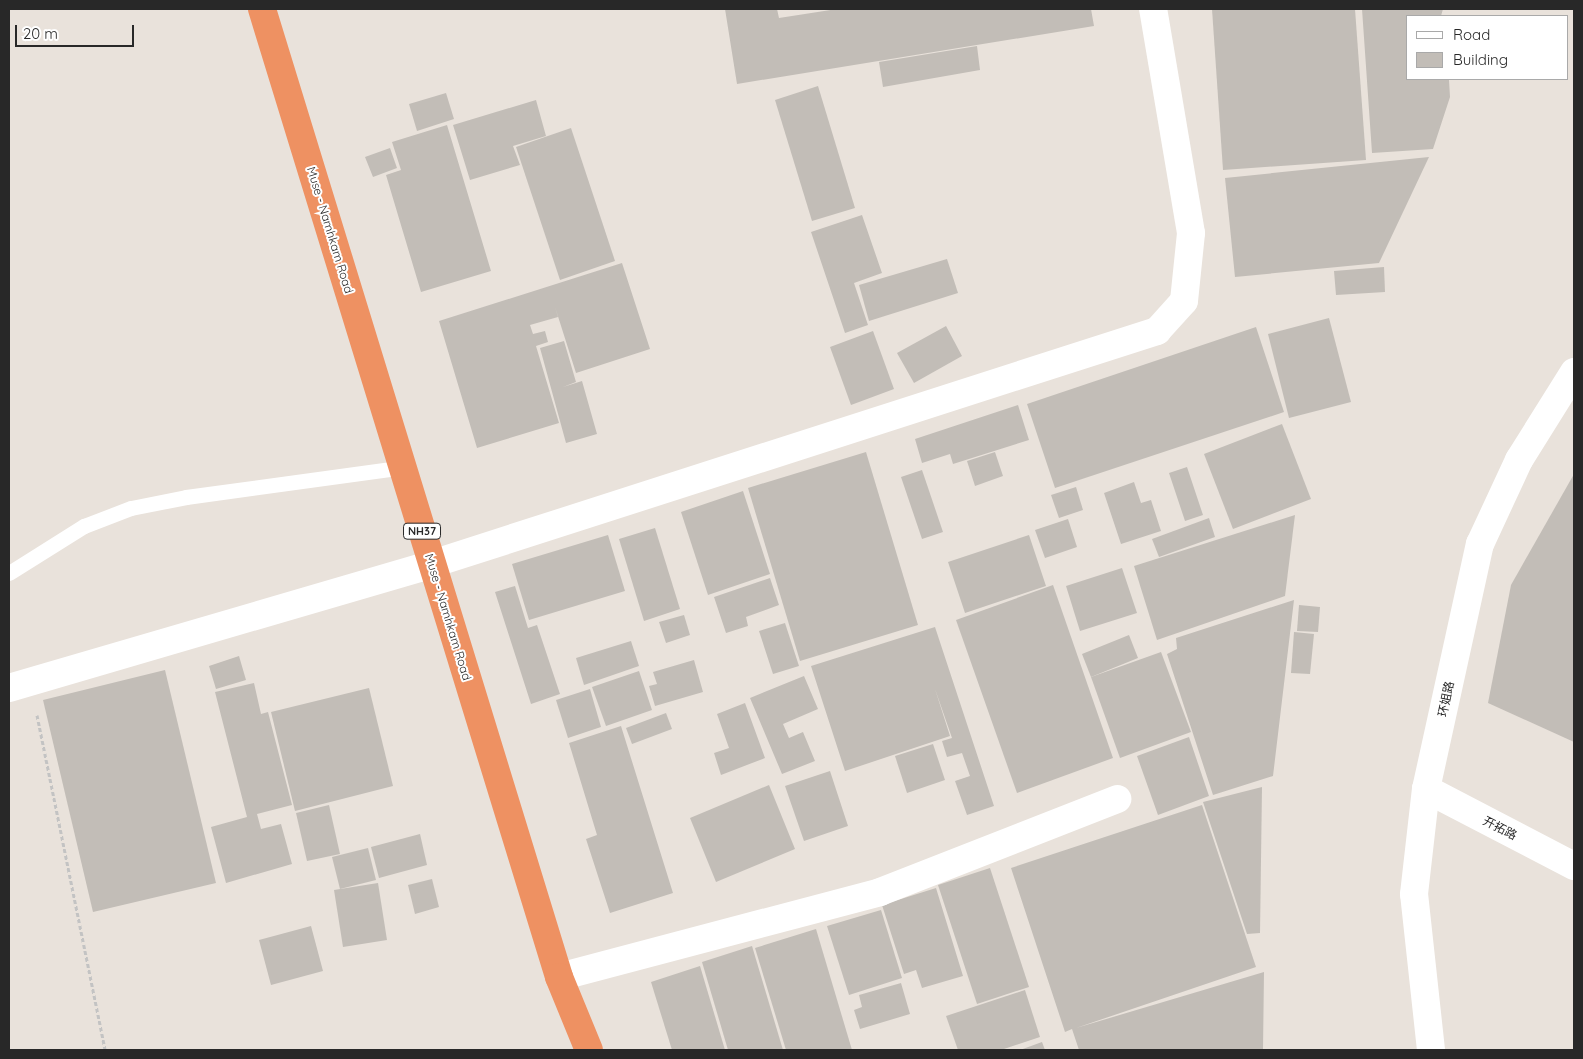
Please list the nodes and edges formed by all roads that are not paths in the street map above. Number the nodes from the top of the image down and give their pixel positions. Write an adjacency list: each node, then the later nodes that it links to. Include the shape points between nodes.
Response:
1 (262, 9): 4 (highway, Muse - Namhkam Road / NH37)
2 (1153, 9): 5 (street, via 1191,233 1184,301 1156,332)
3 (1574, 372): 8 (street, 环姐路, via 1520,460 1480,544)
4 (404, 467): 5 (highway, Muse - Namhkam Road / NH37); 6 (lane, via 186,496 131,508 84,526)
5 (432, 564): 7 (street); 11 (highway, Muse - Namhkam Road / NH37)
6 (9, 573)
7 (20, 686)
8 (1426, 789): 10 (street, 开拓路); 13 (street, 环姐路, via 1414,894)
9 (1117, 799): 11 (street, via 880,892)
10 (1574, 866)
11 (558, 977): 12 (highway, Muse - Namhkam Road / NH37)
12 (590, 1050)
13 (1431, 1050)

